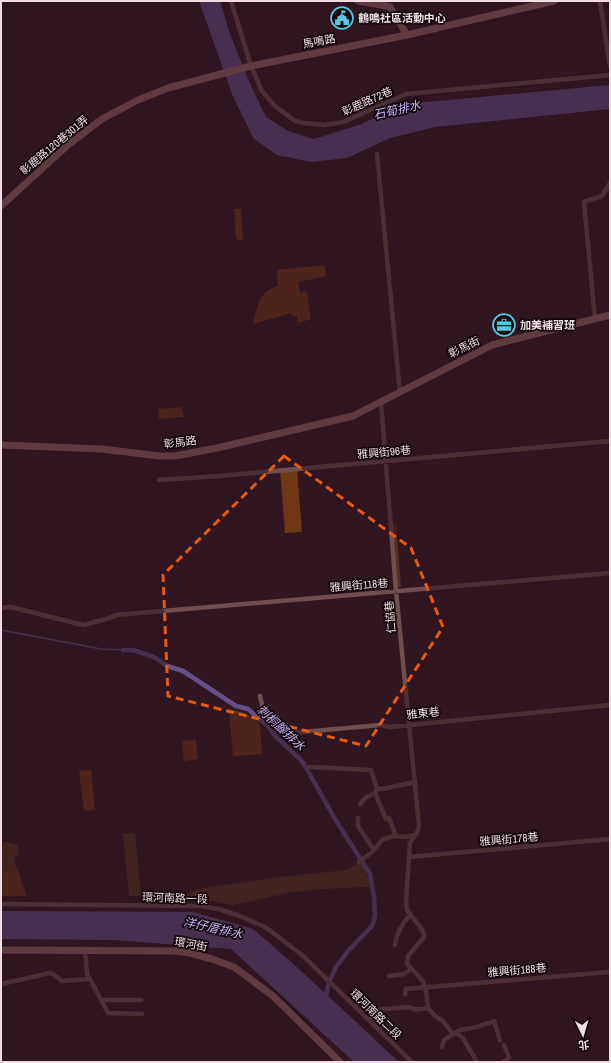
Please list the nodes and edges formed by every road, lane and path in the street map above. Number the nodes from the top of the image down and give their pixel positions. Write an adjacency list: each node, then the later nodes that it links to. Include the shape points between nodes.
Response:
1 (231, 1): 6 (street, 彰鹿路72巷)
2 (358, 1): 5 (street, via 390,8)
3 (554, 1): 5 (street, 馬鳴路)
4 (600, 1): 7 (street)
5 (407, 35): 6 (street, 馬鳴路)
6 (251, 66): 8 (street, 彰鹿路72巷, via 262,91 275,106 295,121 324,125 344,122 406,94); 9 (street, 馬鳴路)
7 (610, 66)
8 (610, 75)
9 (216, 76): 12 (street, 彰鹿路120巷301弄, via 168,88 112,113 73,141)
10 (377, 154): 15 (street)
11 (610, 183): 14 (street, via 602,196 584,202)
12 (1, 206)
13 (610, 315): 14 (street, 彰馬街)
14 (595, 319): 15 (street, 彰馬街, via 492,345)
15 (400, 392): 16 (street, 彰馬街)
16 (381, 402): 17 (street, 彰馬街); 20 (street, 仁協巷)
17 (359, 414): 19 (street, 彰馬路, via 175,456 102,449)
18 (610, 441): 20 (street, 雅興街96巷)
19 (1, 446)
20 (387, 461): 21 (street, 雅興街96巷); 23 (street, 仁協巷)
21 (159, 480)
22 (610, 573): 23 (street, 雅興街118巷)
23 (396, 591): 24 (street, 雅興街118巷, via 116,615 83,625 11,607); 27 (street, 仁協巷)
24 (1, 608)
25 (260, 696): 27 (street, 雅東巷, via 265,716 282,731 292,733)
26 (610, 705): 27 (street, 雅東巷)
27 (409, 724): 29 (street, 仁協巷)
28 (309, 767): 30 (street, via 371,770)
29 (415, 782): 30 (street); 33 (street, 仁協巷, via 419,826)
30 (376, 791): 31 (street); 34 (street, via 386,819 389,818)
31 (360, 804)
32 (358, 818): 36 (street, via 358,826)
33 (416, 835): 34 (street); 37 (street, 仁協巷, via 410,844)
34 (396, 836): 36 (street, via 383,839)
35 (610, 839): 37 (street, 雅興街178巷)
36 (374, 850): 38 (street)
37 (409, 857): 40 (street, 仁協巷, via 406,900)
38 (359, 862)
39 (1, 904): 48 (street, 環河南路一段, via 188,906 219,909 265,927 303,956)
40 (410, 915): 41 (street, via 398,931); 44 (street, 仁協巷, via 424,934 408,956 407,964)
41 (395, 945)
42 (1, 950): 43 (street, 環河街)
43 (85, 951): 47 (street, via 87,974); 61 (street, 環河街, via 174,951 212,958 234,967 273,996)
44 (411, 969): 46 (street, via 404,974); 50 (street)
45 (610, 972): 50 (street, 雅興街188巷)
46 (388, 976)
47 (90, 979): 49 (street, via 62,981 50,973); 52 (street)
48 (326, 979): 56 (street, 環河南路二段)
49 (1, 984)
50 (425, 988): 51 (street, 雅興街188巷, via 406,989); 54 (street)
51 (405, 994)
52 (101, 1000): 53 (street); 55 (street, via 108,1013)
53 (141, 1000)
54 (428, 1008): 56 (street, via 374,1010); 57 (street)
55 (142, 1014)
56 (370, 1021): 62 (street, 環河南路二段)
57 (453, 1034): 58 (street, via 494,1021); 60 (street, via 444,1040); 63 (street, via 463,1038)
58 (500, 1040)
59 (504, 1045): 64 (street, via 509,1058)
60 (442, 1047)
61 (340, 1062)
62 (412, 1062)
63 (477, 1062)
64 (503, 1062)

